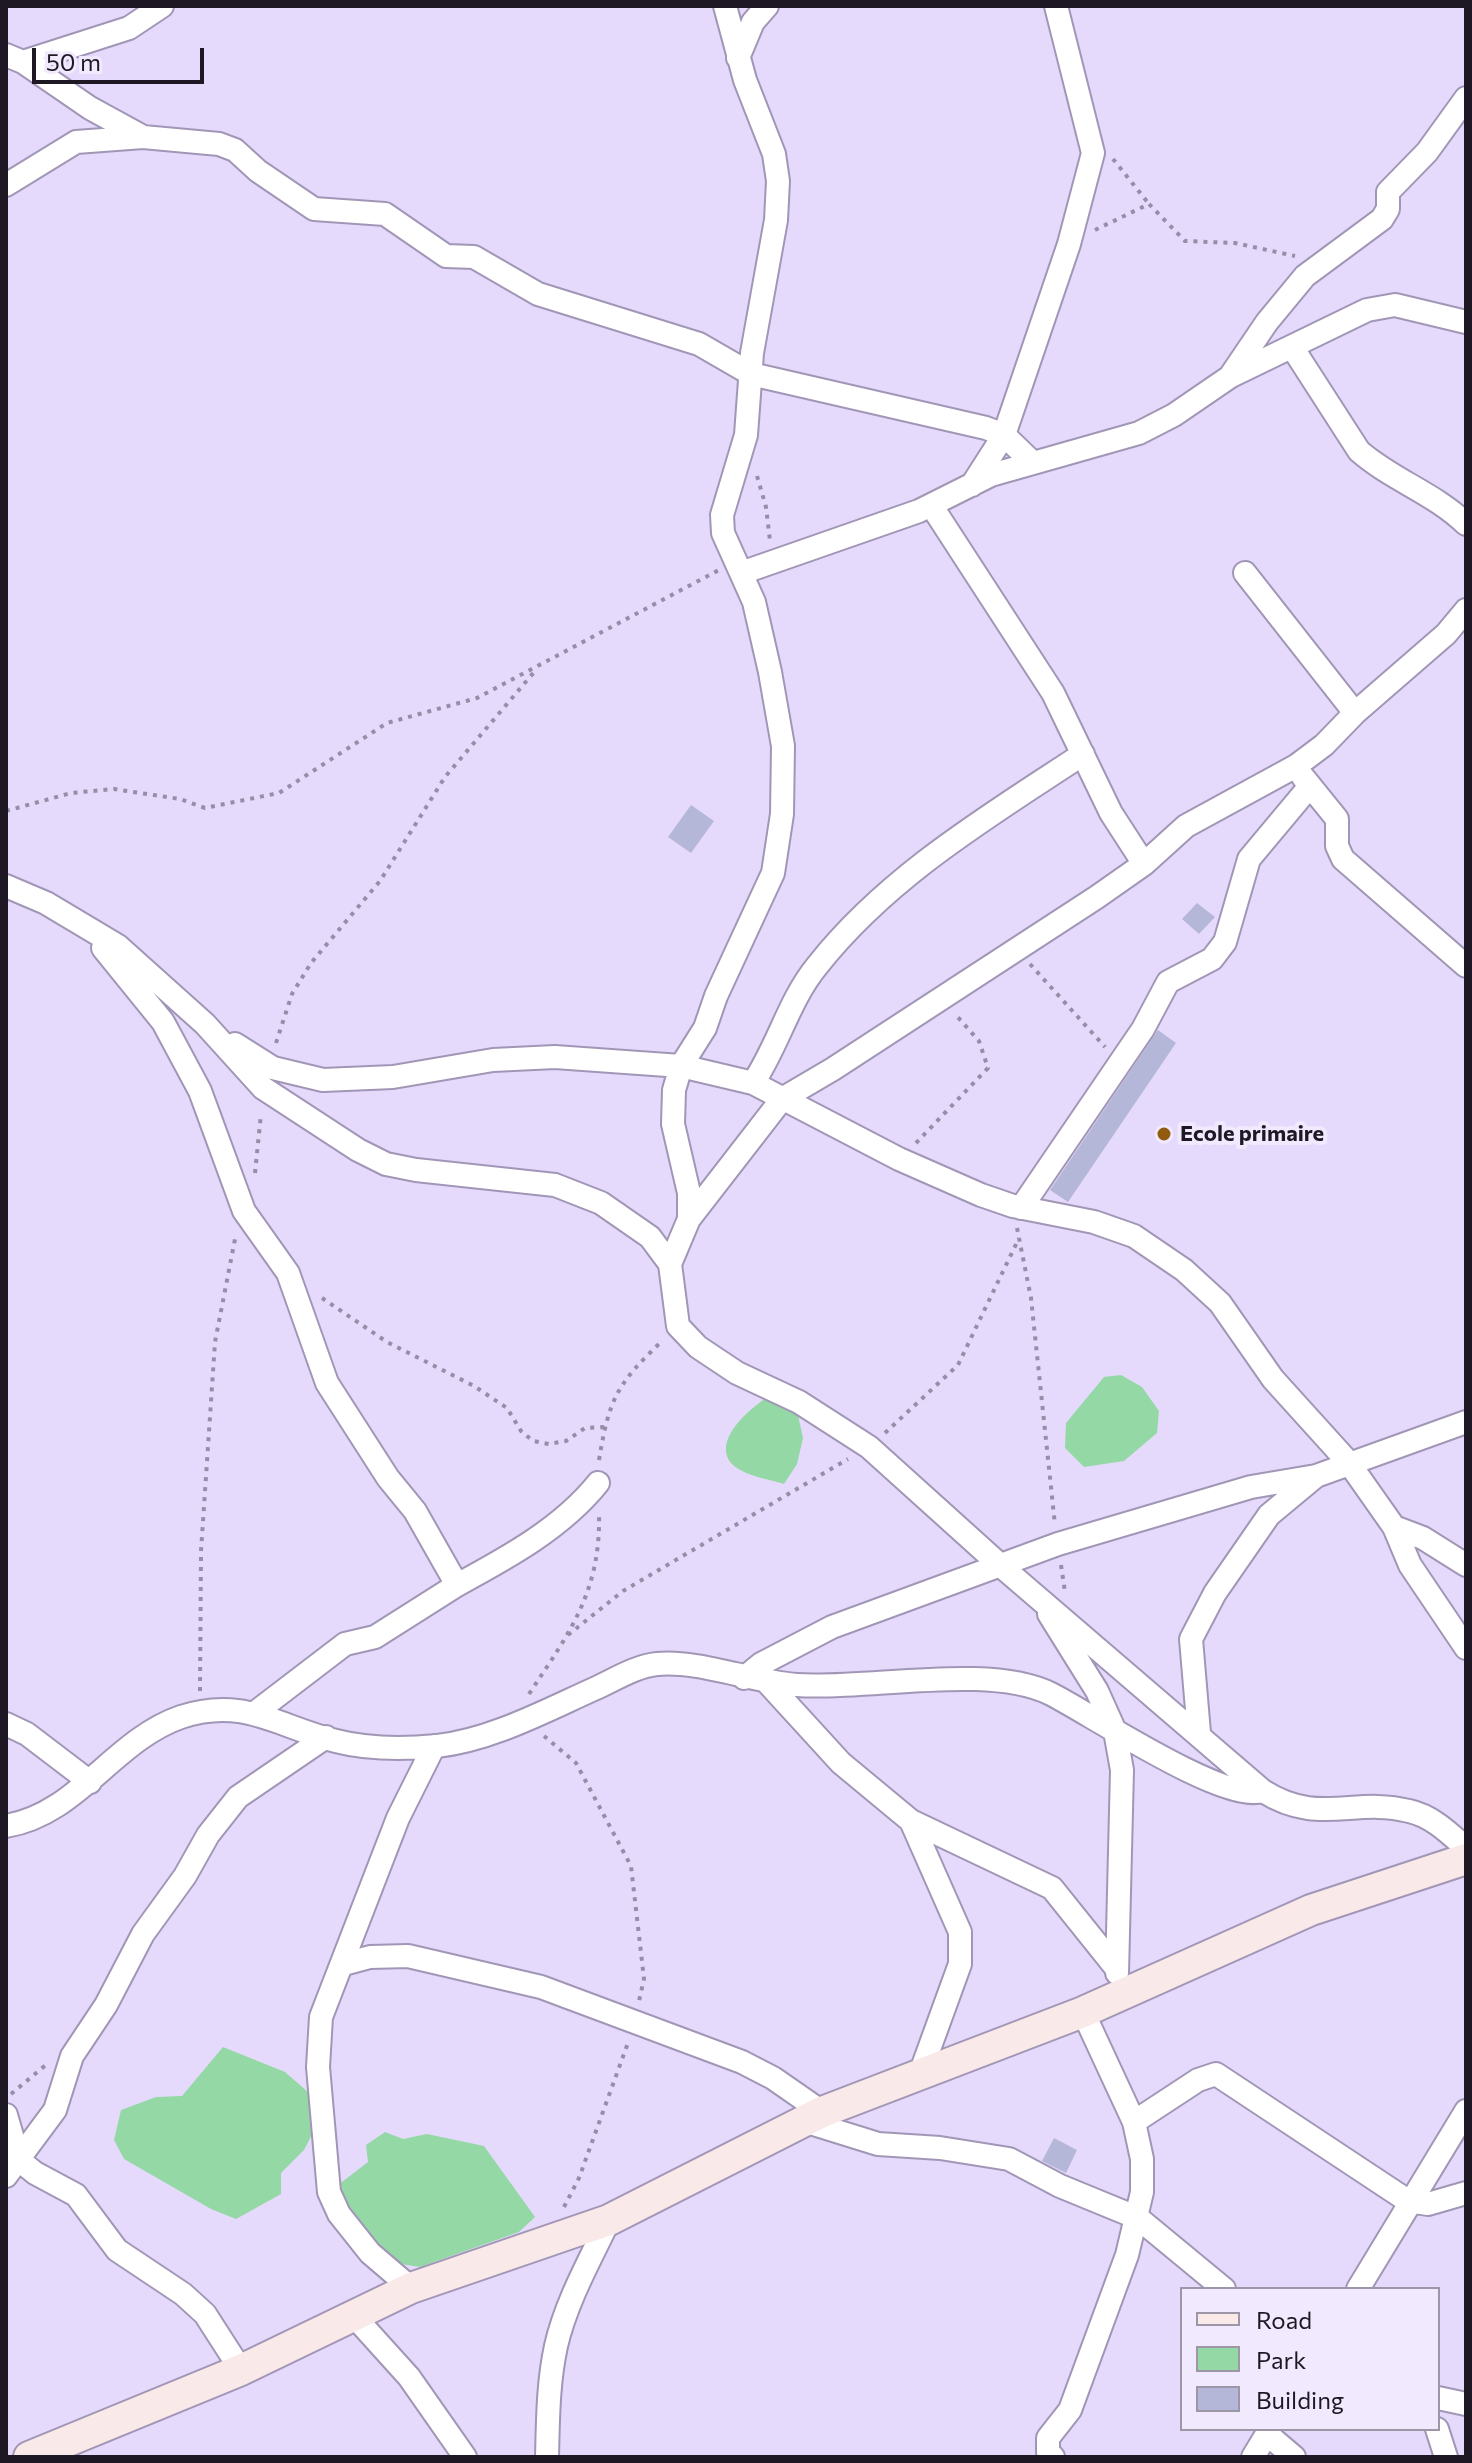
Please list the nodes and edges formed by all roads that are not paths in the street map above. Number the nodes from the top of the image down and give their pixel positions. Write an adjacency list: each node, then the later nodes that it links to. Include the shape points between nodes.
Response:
1 (162, 6): 5 (street, via 129,28)
2 (725, 6): 6 (street)
3 (767, 6): 6 (street, via 753,22)
4 (1056, 6): 14 (street, via 1093,153 1069,244)
5 (14, 58): 8 (street)
6 (738, 58): 12 (street, via 774,154 778,181)
7 (1466, 98): 13 (street, via 1427,152 1388,192 1382,219 1329,256 1286,296)
8 (143, 137): 9 (street, via 76,142); 12 (street, via 235,150 305,205 385,214 446,256 474,257 538,294 699,344)
9 (6, 185)
10 (1466, 322): 11 (street, via 1395,305 1367,310)
11 (1292, 347): 13 (street); 18 (street, via 1359,451 1444,504)
12 (751, 374): 14 (street, via 905,407); 19 (street, via 746,435 722,515 723,533)
13 (1231, 376): 15 (street, via 1139,433)
14 (1004, 435): 15 (street); 16 (street)
15 (1032, 462): 16 (street)
16 (972, 486): 17 (street)
17 (931, 505): 19 (street); 23 (street, via 1053,693)
18 (1466, 524)
19 (742, 568): 30 (street, via 761,630 783,746 777,853 705,1028)
20 (1245, 573): 22 (street)
21 (1466, 610): 22 (street)
22 (1355, 713): 24 (street)
23 (1083, 754): 26 (street, via 1111,813); 32 (street, via 937,853 846,933 802,987 771,1057)
24 (1296, 766): 25 (street); 26 (street, via 1186,826)
25 (1310, 786): 29 (street, via 1337,819 1337,846 1343,859); 34 (street, via 1249,859 1225,942 1212,959 1168,982 1120,1063)
26 (1144, 864): 33 (street)
27 (6, 886): 28 (street)
28 (84, 926): 31 (street, via 118,946); 44 (street, via 163,1022 200,1091 244,1211 288,1273 327,1383 415,1511)
29 (1466, 966)
30 (681, 1066): 31 (street, via 555,1057 493,1060 393,1077); 32 (street); 35 (street, via 673,1124 689,1193)
31 (266, 1076): 36 (street, via 358,1150 386,1164 555,1185 601,1203 650,1237)
32 (753, 1083): 33 (street)
33 (782, 1099): 34 (street, via 953,1185); 35 (street)
34 (1017, 1207): 38 (street, via 1134,1236 1184,1270 1220,1303 1273,1379)
35 (689, 1219): 36 (street)
36 (670, 1264): 43 (street, via 678,1326 698,1347 869,1447)
37 (1466, 1422): 38 (street)
38 (1349, 1463): 39 (street); 41 (street)
39 (1316, 1476): 43 (street, via 1178,1506); 51 (street, via 1269,1515 1215,1593 1191,1639)
40 (598, 1483): 44 (street, via 516,1553)
41 (1394, 1527): 42 (street); 46 (street, via 1410,1565)
42 (1466, 1565)
43 (1001, 1566): 45 (street); 47 (street, via 832,1627 761,1664)
44 (457, 1585): 48 (street, via 375,1637 345,1644)
45 (1035, 1592): 50 (street, via 1097,1691); 51 (street)
46 (1466, 1648)
47 (755, 1680): 50 (street, via 799,1686 1007,1680 1048,1692); 53 (street, via 657,1664 528,1718); 56 (street)
48 (256, 1712): 52 (street); 54 (street, via 215,1708 178,1718 131,1744)
49 (6, 1724): 54 (street)
50 (1115, 1731): 55 (street, via 1182,1769 1249,1793); 61 (street, via 1122,1770)
51 (1199, 1733): 55 (street)
52 (326, 1737): 53 (street, via 374,1747); 68 (street, via 238,1797 215,1825 72,2056 55,2110)
53 (434, 1746): 60 (street, via 398,1818)
54 (90, 1782): 57 (street, via 45,1814)
55 (1263, 1791): 58 (street, via 1307,1810 1407,1810 1434,1821)
56 (911, 1821): 61 (street, via 1052,1888); 63 (street, via 960,1932 962,1948)
57 (6, 1826)
58 (1466, 1848)
59 (1466, 1859): 61 (street)
60 (344, 1964): 66 (street, via 408,1956 541,1987 742,2062 773,2078); 75 (street, via 321,2017 318,2067 329,2192 370,2253)
61 (1118, 1982): 62 (street)
62 (1083, 2012): 63 (street); 67 (street)
63 (920, 2074): 66 (street)
64 (1466, 2111): 70 (street)
65 (6, 2115): 68 (street)
66 (813, 2116): 71 (street, via 878,2144 995,2154); 72 (street)
67 (1134, 2122): 70 (street, via 1216,2074); 71 (street, via 1143,2175)
68 (12, 2168): 77 (street, via 35,2173 76,2195 117,2250 205,2314)
69 (1466, 2193): 70 (street, via 1428,2204)
70 (1408, 2201): 74 (street)
71 (1138, 2218): 73 (street); 85 (street, via 1070,2410 1048,2438)
72 (609, 2220): 75 (street); 84 (street, via 557,2343 549,2387)
73 (1222, 2287)
74 (1364, 2287)
75 (411, 2288): 76 (street)
76 (353, 2315): 77 (street); 83 (street, via 402,2369)
77 (241, 2370): 82 (street)
78 (1440, 2398): 79 (street)
79 (1466, 2404)
80 (1438, 2431): 88 (street)
81 (1269, 2432): 86 (street); 87 (street)
82 (29, 2457)
83 (465, 2457)
84 (547, 2457)
85 (1053, 2457)
86 (1253, 2457)
87 (1294, 2457)
88 (1446, 2457)

